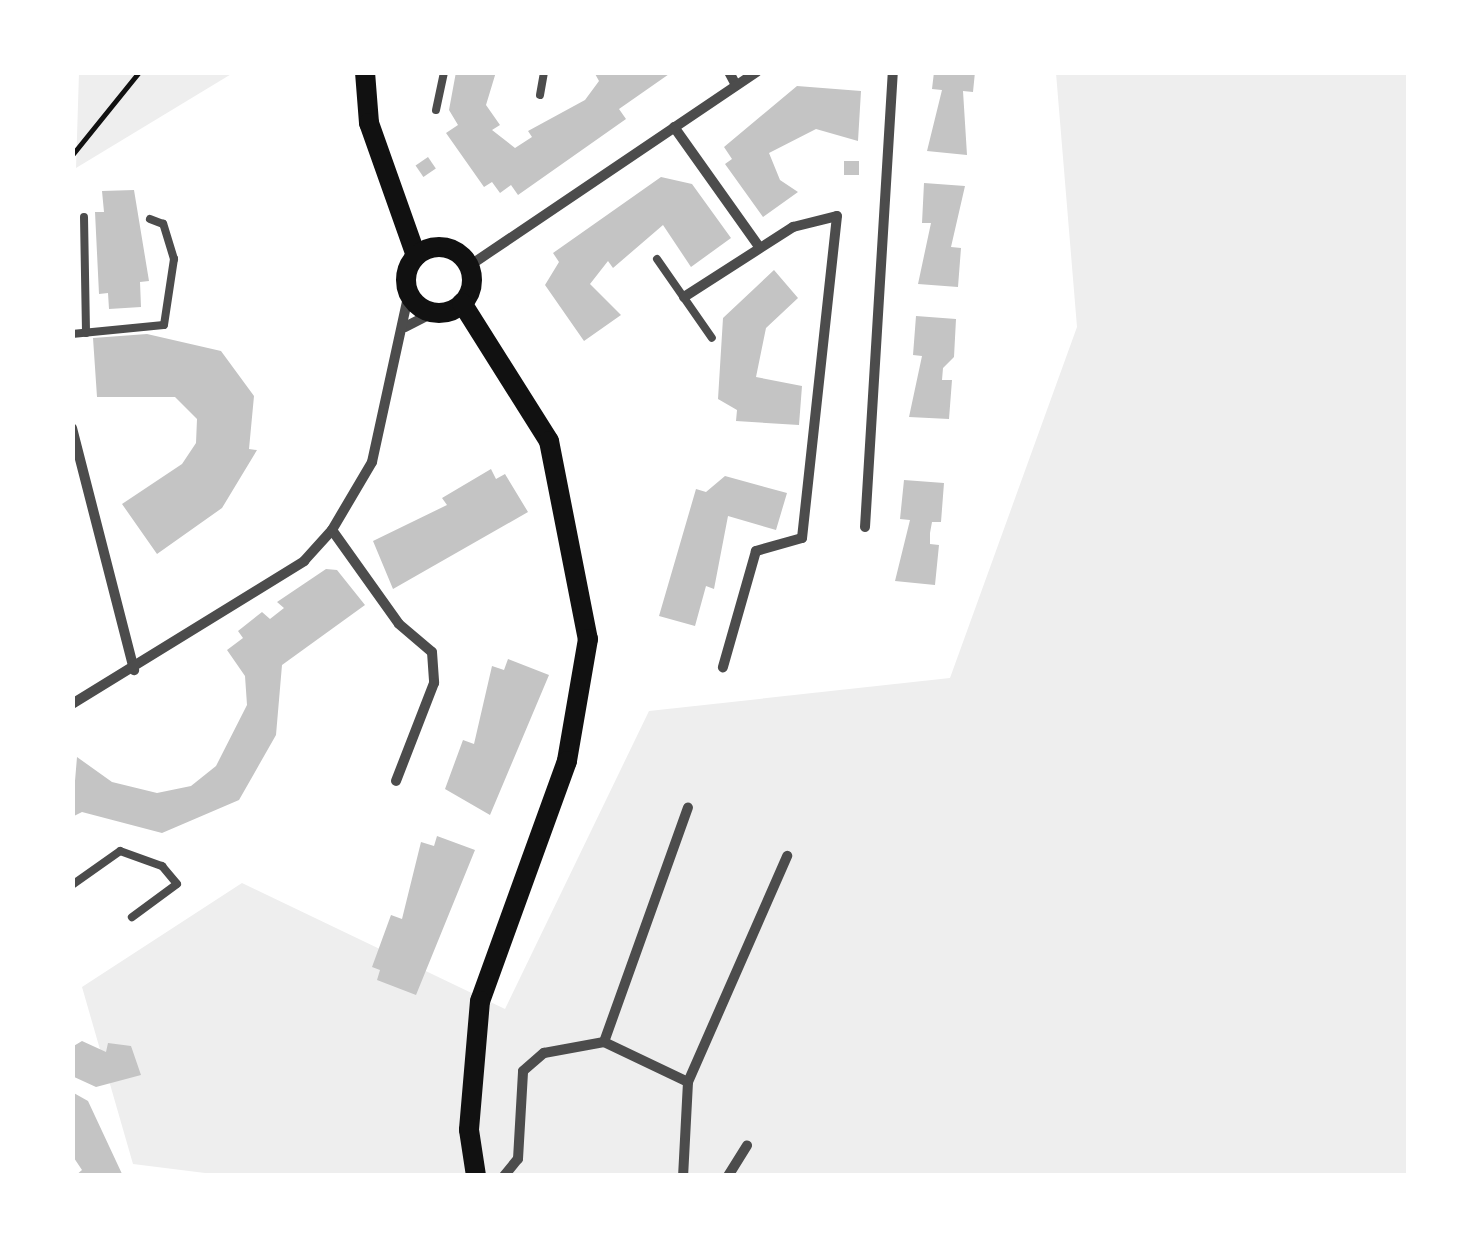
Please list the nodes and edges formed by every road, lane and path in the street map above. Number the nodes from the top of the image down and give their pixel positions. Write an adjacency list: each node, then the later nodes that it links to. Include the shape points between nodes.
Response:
1 (139, 72): 12 (path)
2 (365, 72): 16 (main road, via 369,123)
3 (444, 72): 10 (lane)
4 (544, 72): 9 (lane)
5 (728, 72): 8 (street)
6 (757, 72): 8 (street)
7 (893, 72): 28 (street)
8 (736, 85): 11 (street)
9 (540, 95)
10 (436, 110)
11 (674, 127): 15 (street); 18 (street)
12 (72, 155)
13 (84, 217): 24 (lane)
14 (150, 219): 24 (lane, via 163,224 174,259 164,325)
15 (760, 248): 20 (street); 30 (street, via 822,214 837,216 802,538 756,551)
16 (416, 256): 18 (main road, via 445,247); 19 (main road)
17 (657, 259): 20 (lane)
18 (469, 266): 21 (main road)
19 (409, 293): 22 (main road); 23 (street)
20 (684, 297): 26 (lane)
21 (462, 304): 22 (main road); 41 (main road, via 549,440 588,639 567,761 480,1002 470,1117)
22 (435, 312): 23 (street)
23 (405, 327): 29 (street, via 372,462)
24 (86, 333): 25 (lane)
25 (72, 334)
26 (712, 338)
27 (72, 428): 31 (street)
28 (865, 527)
29 (332, 530): 31 (street, via 304,561); 33 (street, via 399,624 432,652 434,683)
30 (724, 667)
31 (134, 670): 32 (street)
32 (72, 704)
33 (396, 781)
34 (688, 808): 38 (street)
35 (787, 856): 39 (street)
36 (72, 885): 37 (lane, via 120,851 162,866 177,884)
37 (132, 917)
38 (604, 1042): 39 (street); 42 (street, via 544,1052 523,1071 518,1159)
39 (688, 1082): 43 (street)
40 (746, 1146): 44 (street)
41 (476, 1176)
42 (504, 1176)
43 (683, 1176)
44 (728, 1176)

